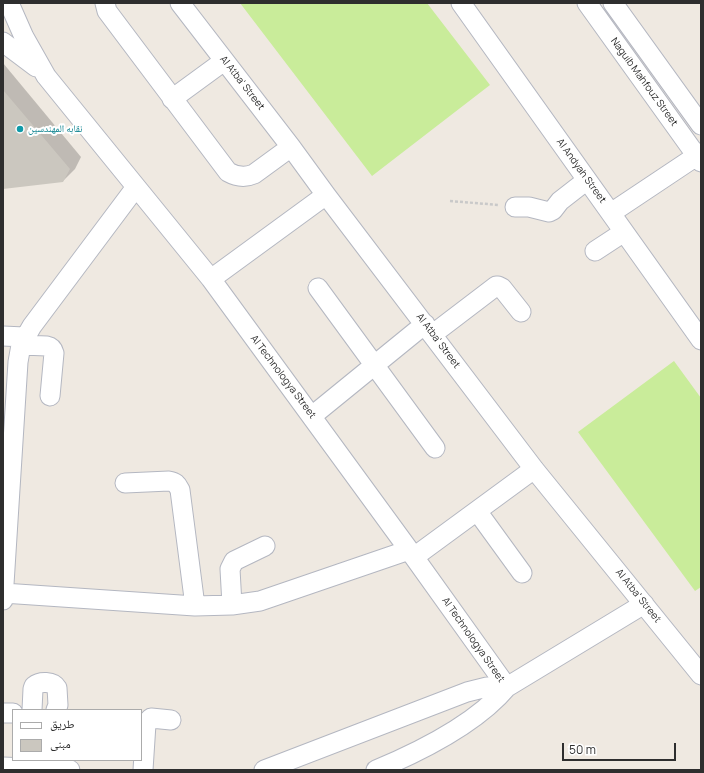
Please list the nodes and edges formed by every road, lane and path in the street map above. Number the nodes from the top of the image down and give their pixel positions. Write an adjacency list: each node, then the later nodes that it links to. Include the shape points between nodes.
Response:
1 (9, 3): 9 (street, Al Technologya Street)
2 (105, 3): 10 (street, via 107,11)
3 (180, 3): 8 (street, Al Atba' Street)
4 (461, 3): 14 (street, Al Andyah Street)
5 (587, 3): 13 (street, Naguib Mahfouz Street)
6 (613, 3): 11 (street, Naguib Mahfouz Street)
7 (3, 42): 9 (street, Al Technologya Street)
8 (224, 61): 10 (street); 12 (street, Al Atba' Street)
9 (46, 76): 15 (street, Al Technologya Street)
10 (172, 99): 12 (street, via 224,169 233,175 244,177 254,174)
11 (698, 114)
12 (291, 147): 16 (street, Al Atba' Street)
13 (700, 157): 19 (street)
14 (587, 180): 18 (street, via 549,212 529,207); 19 (street, Al Andyah Street)
15 (136, 187): 22 (street, Al Technologya Street); 28 (street)
16 (326, 195): 22 (street); 25 (street, Al Atba' Street)
17 (450, 200): 18 (path)
18 (515, 207)
19 (611, 213): 20 (street, Al Andyah Street)
20 (624, 232): 21 (street); 27 (street, Al Andyah Street)
21 (596, 251)
22 (210, 279): 31 (street, Al Technologya Street)
23 (318, 288): 29 (street)
24 (521, 312): 25 (street, via 502,288 496,286)
25 (429, 329): 29 (street); 33 (street, Al Atba' Street)
26 (3, 336): 28 (street)
27 (701, 340)
28 (23, 341): 30 (street, via 51,347 54,350); 35 (street, via 18,362)
29 (374, 366): 31 (street); 32 (street)
30 (50, 396)
31 (312, 416): 38 (street, Al Technologya Street)
32 (435, 448)
33 (534, 469): 36 (street); 42 (street, Al Atba' Street)
34 (125, 483): 44 (street, via 169,481 174,482 180,490)
35 (6, 508): 40 (street)
36 (477, 511): 38 (street); 39 (street)
37 (265, 546): 43 (street, via 234,561 231,565)
38 (412, 554): 43 (street, via 260,601); 46 (street, Al Technologya Street)
39 (522, 573)
40 (3, 593): 41 (street); 44 (street)
41 (3, 600)
42 (644, 604): 45 (street, Al Atba' Street); 46 (street)
43 (232, 605): 44 (street)
44 (194, 606)
45 (701, 675)
46 (507, 688): 50 (street, via 480,714); 54 (street, via 486,688 467,692)
47 (32, 709): 48 (street, via 34,686 39,683 52,683 57,688)
48 (56, 709)
49 (171, 720): 53 (street, via 148,720)
50 (407, 764): 55 (street)
51 (3, 767): 52 (street)
52 (70, 770)
53 (143, 770)
54 (264, 770)
55 (376, 770)

